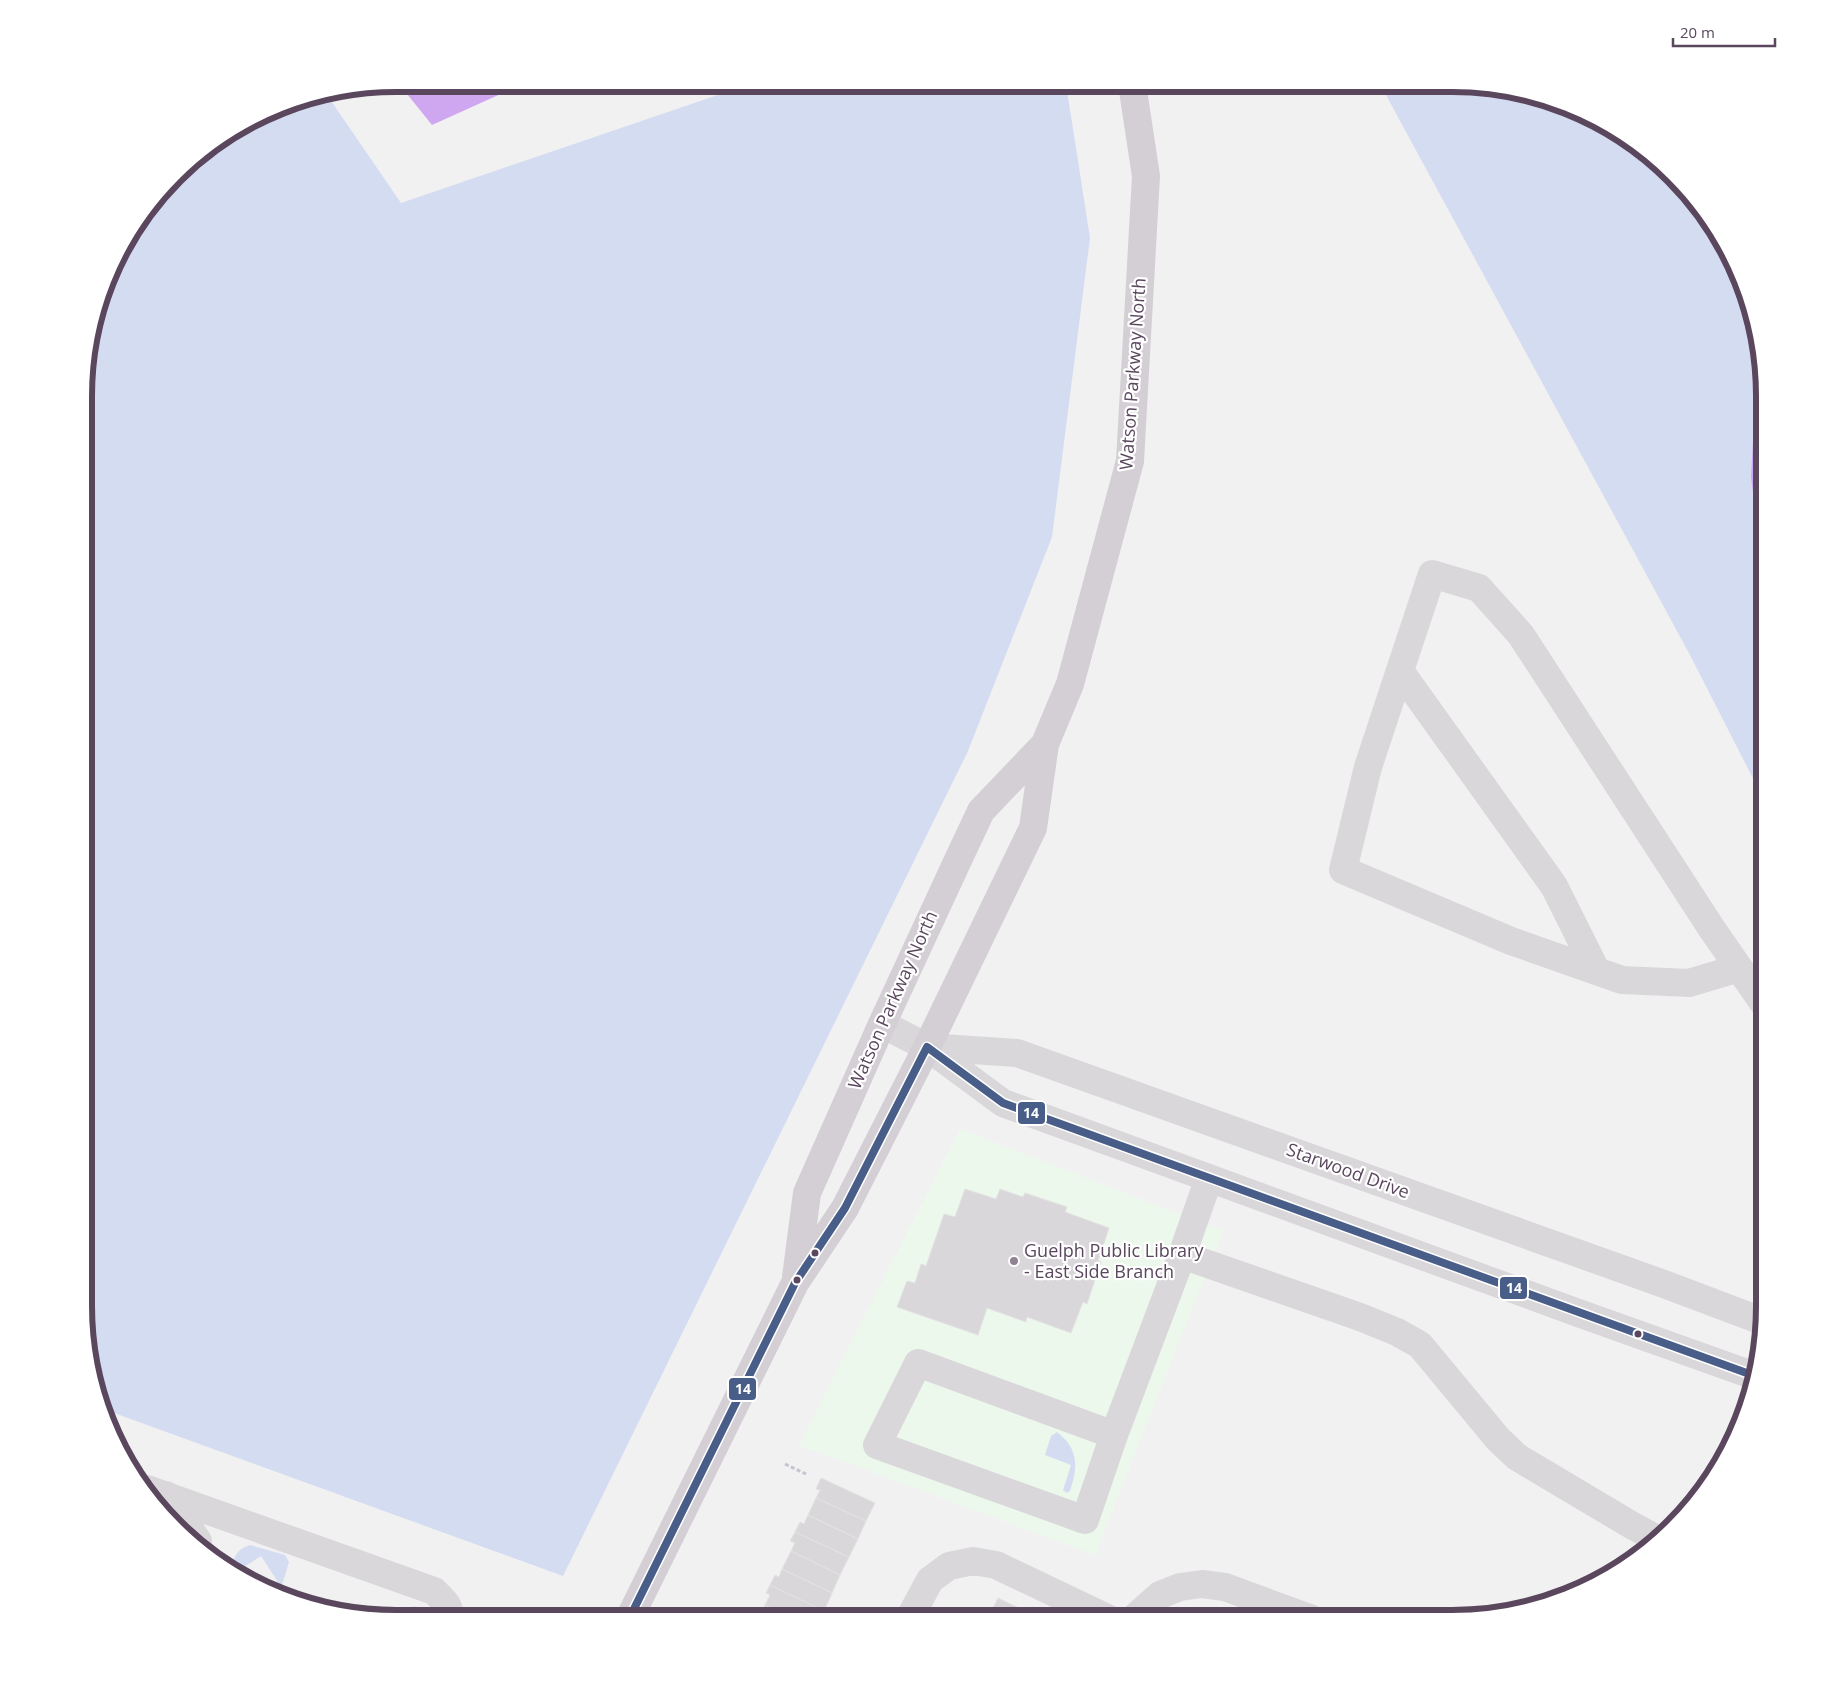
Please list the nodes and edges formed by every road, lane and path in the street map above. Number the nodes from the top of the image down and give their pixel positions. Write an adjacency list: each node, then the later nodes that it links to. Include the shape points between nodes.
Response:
1 (1133, 92): 3 (main road, Watson Parkway North, via 1146,176 1130,461 1070,684)
2 (1400, 671): 4 (street, via 1432,574 1479,588 1522,635); 5 (street, via 1554,886); 5 (street, via 1368,767 1343,870 1511,940)
3 (1046, 744): 7 (main road, Watson Parkway North, via 981,811); 8 (main road, Watson Parkway North, via 1033,828)
4 (1739, 968): 5 (street, via 1689,983 1622,980); 6 (street)
5 (1596, 970)
6 (1756, 992)
7 (882, 1024): 8 (street, Starwood Drive); 11 (main road, Watson Parkway North, via 807,1194)
8 (927, 1047): 9 (street, Starwood Drive, via 1003,1103); 11 (main road, Watson Parkway North, via 845,1208); 12 (street, Starwood Drive, via 1016,1053)
9 (1209, 1178): 10 (street); 13 (street, Starwood Drive)
10 (1182, 1255): 14 (street); 19 (street, via 1360,1317 1420,1345 1498,1439 1517,1457)
11 (795, 1283): 21 (main road, Watson Parkway North)
12 (1755, 1319)
13 (1748, 1374)
14 (1114, 1435): 14 (street, via 918,1363 877,1445 1085,1520)
15 (785, 1464): 16 (path)
16 (806, 1474)
17 (156, 1492): 18 (street); 20 (street, via 434,1591)
18 (184, 1524)
19 (1651, 1536)
20 (449, 1610)
21 (632, 1610)
22 (914, 1610): 23 (street, via 930,1580 949,1566 972,1561 996,1565)
23 (1090, 1610)
24 (1143, 1610): 25 (street, via 1160,1595 1180,1587 1202,1584 1225,1587)
25 (1288, 1610)

